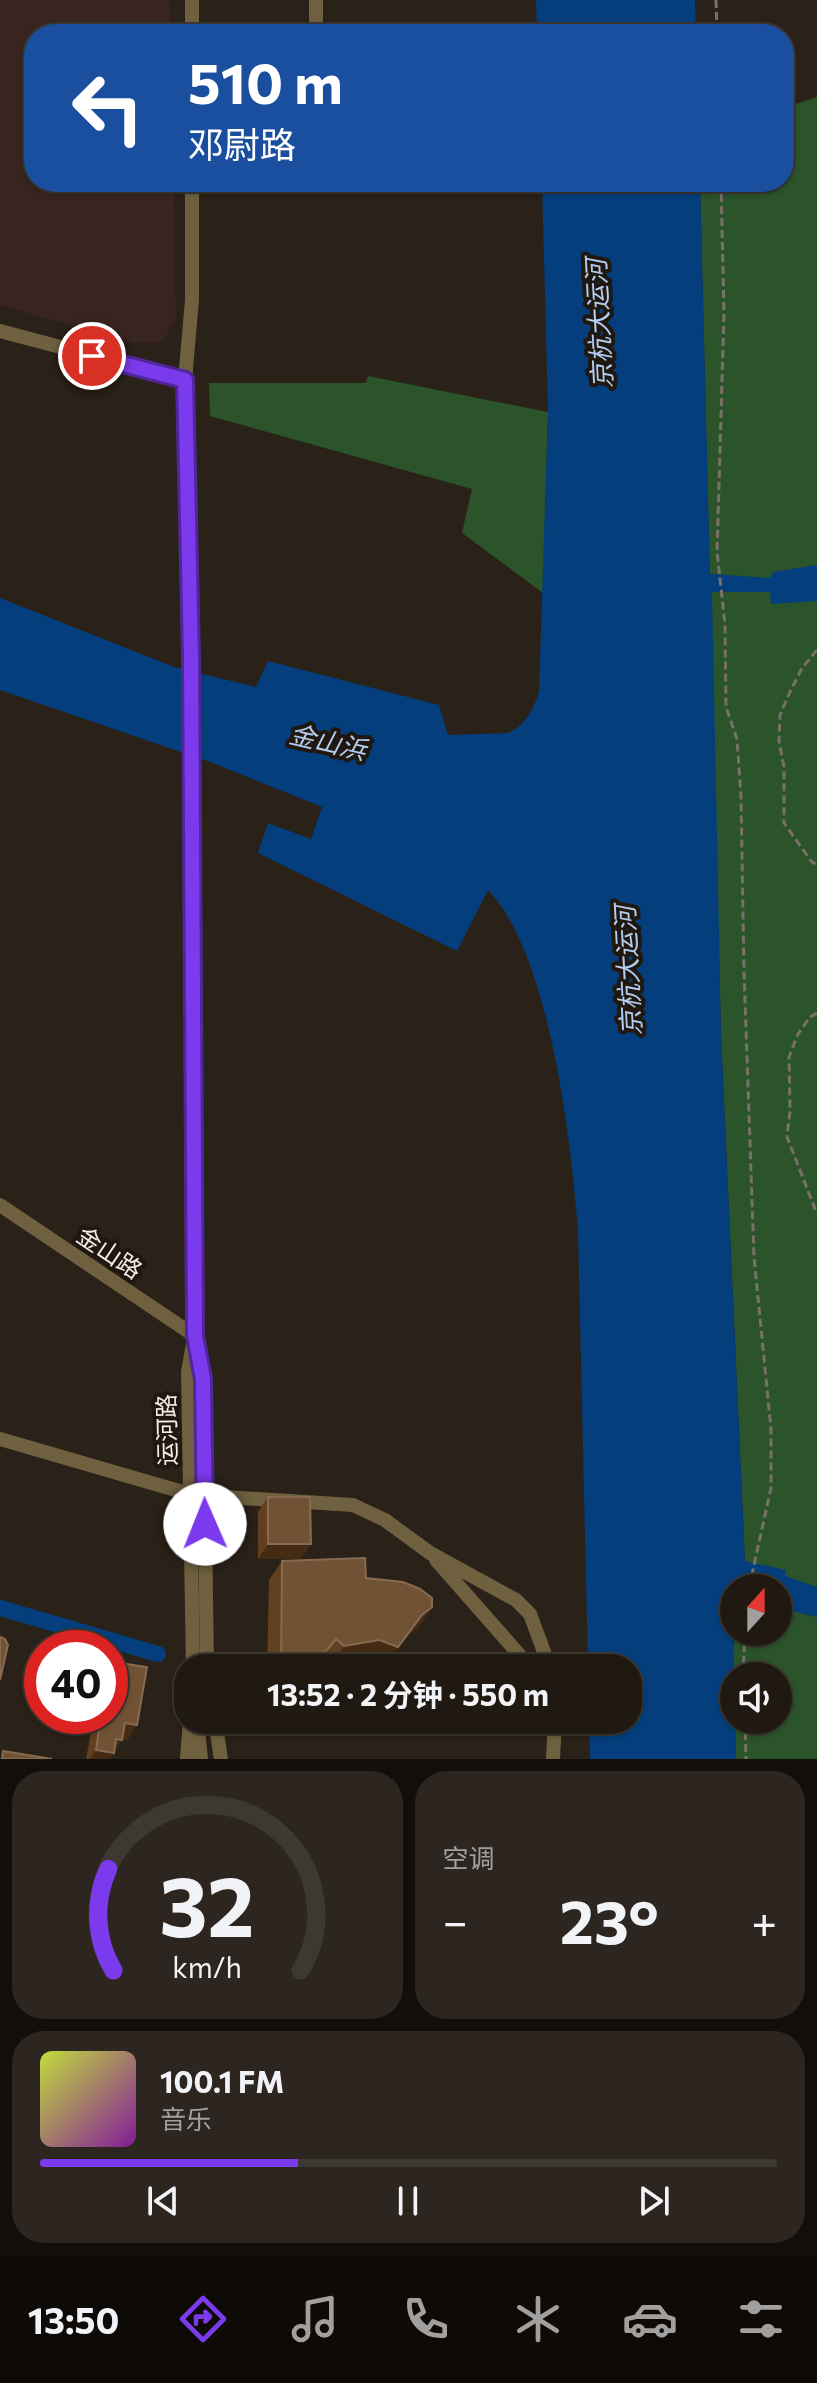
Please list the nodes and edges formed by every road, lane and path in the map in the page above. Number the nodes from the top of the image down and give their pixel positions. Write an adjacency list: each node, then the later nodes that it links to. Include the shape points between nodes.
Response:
1 (192, 0): 4 (street)
2 (316, 0): 5 (street)
3 (716, 0): 6 (path)
4 (192, 24)
5 (316, 24)
6 (717, 24)
7 (192, 192): 10 (street, 运河路, via 192,300)
8 (721, 192): 20 (path, via 724,313 717,552 726,707 737,739 741,797 754,1257 771,1429 771,1488)
9 (0, 331): 10 (street)
10 (185, 380): 16 (street, 运河路)
11 (817, 650): 12 (path, via 802,668 780,715 779,741 784,823)
12 (817, 865)
13 (817, 1013): 15 (path, via 798,1034 789,1057 787,1137)
14 (0, 1205): 16 (street, 金山路)
15 (817, 1214)
16 (195, 1336): 18 (street, 运河路, via 188,1372)
17 (0, 1439): 18 (street)
18 (197, 1494): 19 (street, via 353,1505 385,1520); 21 (street, 运河路); 22 (street, 运河路)
19 (430, 1553): 23 (street); 24 (street, via 516,1600 530,1614)
20 (752, 1574)
21 (193, 1654)
22 (206, 1654)
23 (519, 1654)
24 (546, 1654)
25 (189, 1734): 31 (street)
26 (199, 1734): 32 (street)
27 (205, 1734): 32 (street)
28 (217, 1734): 33 (street)
29 (554, 1734): 34 (street)
30 (745, 1734): 35 (path)
31 (187, 1759)
32 (203, 1759)
33 (221, 1759)
34 (553, 1759)
35 (746, 1759)

